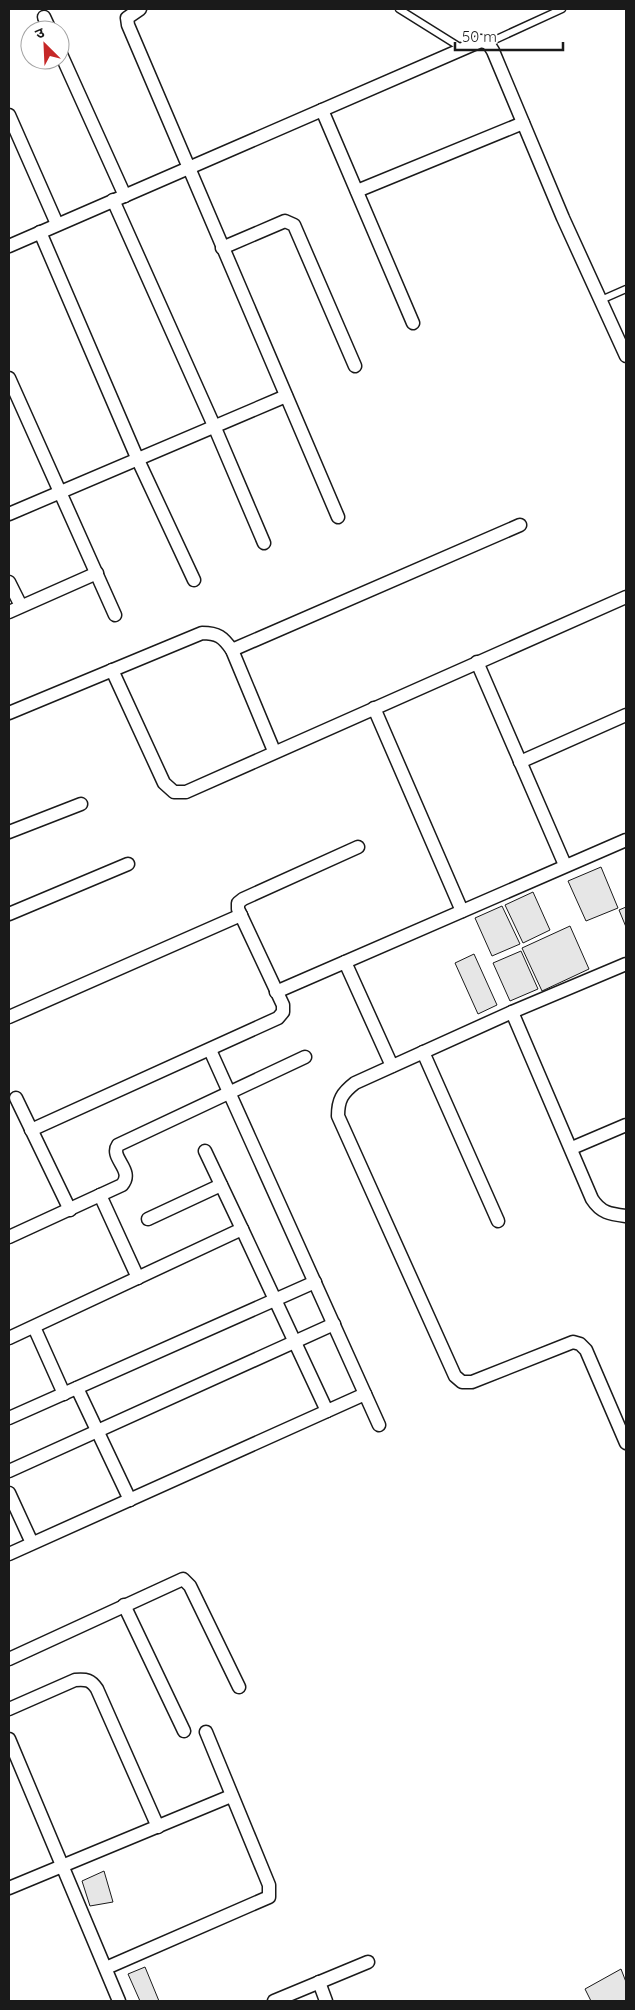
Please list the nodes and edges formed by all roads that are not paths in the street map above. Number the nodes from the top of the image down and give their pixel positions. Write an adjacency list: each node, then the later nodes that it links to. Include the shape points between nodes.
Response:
1 (140, 9): 12 (street, via 127,18 128,25)
2 (400, 9): 7 (lane)
3 (562, 9): 6 (lane)
4 (44, 17): 5 (street)
5 (45, 20)
6 (488, 43): 7 (street, via 481,41); 11 (street)
7 (464, 49): 9 (street)
8 (67, 70): 14 (street)
9 (322, 110): 12 (street); 13 (street)
10 (9, 115): 15 (street)
11 (523, 123): 13 (street); 20 (street)
12 (189, 168): 14 (street); 18 (street)
13 (357, 191): 21 (street)
14 (119, 198): 15 (street); 26 (street)
15 (57, 224): 16 (street)
16 (40, 232): 17 (street); 27 (street)
17 (9, 246)
18 (222, 248): 23 (street, via 285,221 294,225); 25 (street)
19 (626, 289): 20 (lane)
20 (601, 300): 22 (street)
21 (413, 323)
22 (626, 356)
23 (355, 366)
24 (9, 378): 28 (street)
25 (286, 396): 26 (street); 30 (street)
26 (216, 428): 27 (street); 32 (street)
27 (138, 460): 28 (street); 34 (street)
28 (60, 491): 29 (street); 33 (street)
29 (9, 514)
30 (338, 517)
31 (520, 525): 39 (street)
32 (264, 543)
33 (97, 573): 37 (street); 38 (street)
34 (194, 580)
35 (9, 582): 37 (street)
36 (626, 597): 40 (street)
37 (15, 609)
38 (114, 615)
39 (232, 650): 41 (street, via 224,638 214,633 202,633); 45 (street)
40 (477, 662): 42 (street); 46 (street)
41 (112, 670): 43 (street); 45 (street, via 164,783 174,792 186,792)
42 (374, 708): 45 (street); 53 (street)
43 (9, 713)
44 (626, 715): 46 (street)
45 (274, 751)
46 (520, 762): 52 (street)
47 (81, 804): 48 (street)
48 (9, 832)
49 (626, 840): 52 (street)
50 (358, 847): 55 (street, via 243,898 238,903)
51 (128, 864): 54 (street)
52 (565, 865): 53 (street)
53 (462, 911): 56 (street)
54 (9, 914)
55 (241, 915): 58 (street); 60 (street)
56 (345, 962): 58 (street); 64 (street)
57 (626, 964): 59 (street)
58 (276, 992): 61 (street, via 282,1005 278,1018)
59 (512, 1012): 62 (street); 69 (street)
60 (9, 1017)
61 (210, 1050): 65 (street); 68 (street)
62 (423, 1052): 64 (street); 76 (street)
63 (305, 1057): 65 (street)
64 (392, 1066): 93 (street, via 344,1091 338,1102 338,1116 455,1376 462,1382 472,1382 572,1342 580,1344 586,1350)
65 (229, 1092): 72 (street, via 118,1145 116,1153 126,1180); 80 (street)
66 (16, 1098): 68 (street)
67 (626, 1125): 69 (street)
68 (31, 1130): 73 (street)
69 (572, 1148): 74 (street, via 599,1209)
70 (206, 1151): 71 (street)
71 (221, 1185): 75 (street); 77 (street)
72 (100, 1195): 73 (street); 79 (street)
73 (70, 1210): 78 (street)
74 (626, 1216)
75 (148, 1219)
76 (498, 1221)
77 (242, 1229): 79 (street); 81 (street)
78 (9, 1237)
79 (138, 1278): 83 (street)
80 (315, 1282): 81 (street); 82 (street)
81 (275, 1300): 85 (street); 86 (street)
82 (334, 1324): 85 (street); 88 (street)
83 (34, 1327): 84 (street); 87 (street)
84 (9, 1338)
85 (294, 1341): 89 (street); 92 (street)
86 (77, 1388): 87 (street); 92 (street)
87 (64, 1394): 90 (street)
88 (365, 1394): 89 (street); 91 (street)
89 (327, 1411): 96 (street)
90 (9, 1418)
91 (380, 1425)
92 (98, 1432): 94 (street); 96 (street)
93 (626, 1443)
94 (9, 1471)
95 (9, 1493): 97 (street)
96 (130, 1500): 97 (street)
97 (32, 1544): 98 (street)
98 (9, 1554)
99 (124, 1605): 100 (street); 101 (street, via 183,1579); 103 (street)
100 (9, 1659)
101 (239, 1687)
102 (9, 1709): 107 (street, via 76,1680 92,1682 98,1689)
103 (184, 1731)
104 (206, 1732): 106 (street)
105 (9, 1739): 108 (street)
106 (231, 1796): 107 (street); 111 (street, via 268,1886 269,1897)
107 (158, 1827): 108 (street)
108 (62, 1866): 109 (street); 111 (street)
109 (9, 1888)
110 (368, 1962): 112 (street)
111 (106, 1968): 113 (street)
112 (319, 1982): 114 (street); 115 (street)
113 (119, 2001)
114 (274, 2001)
115 (326, 2001)

